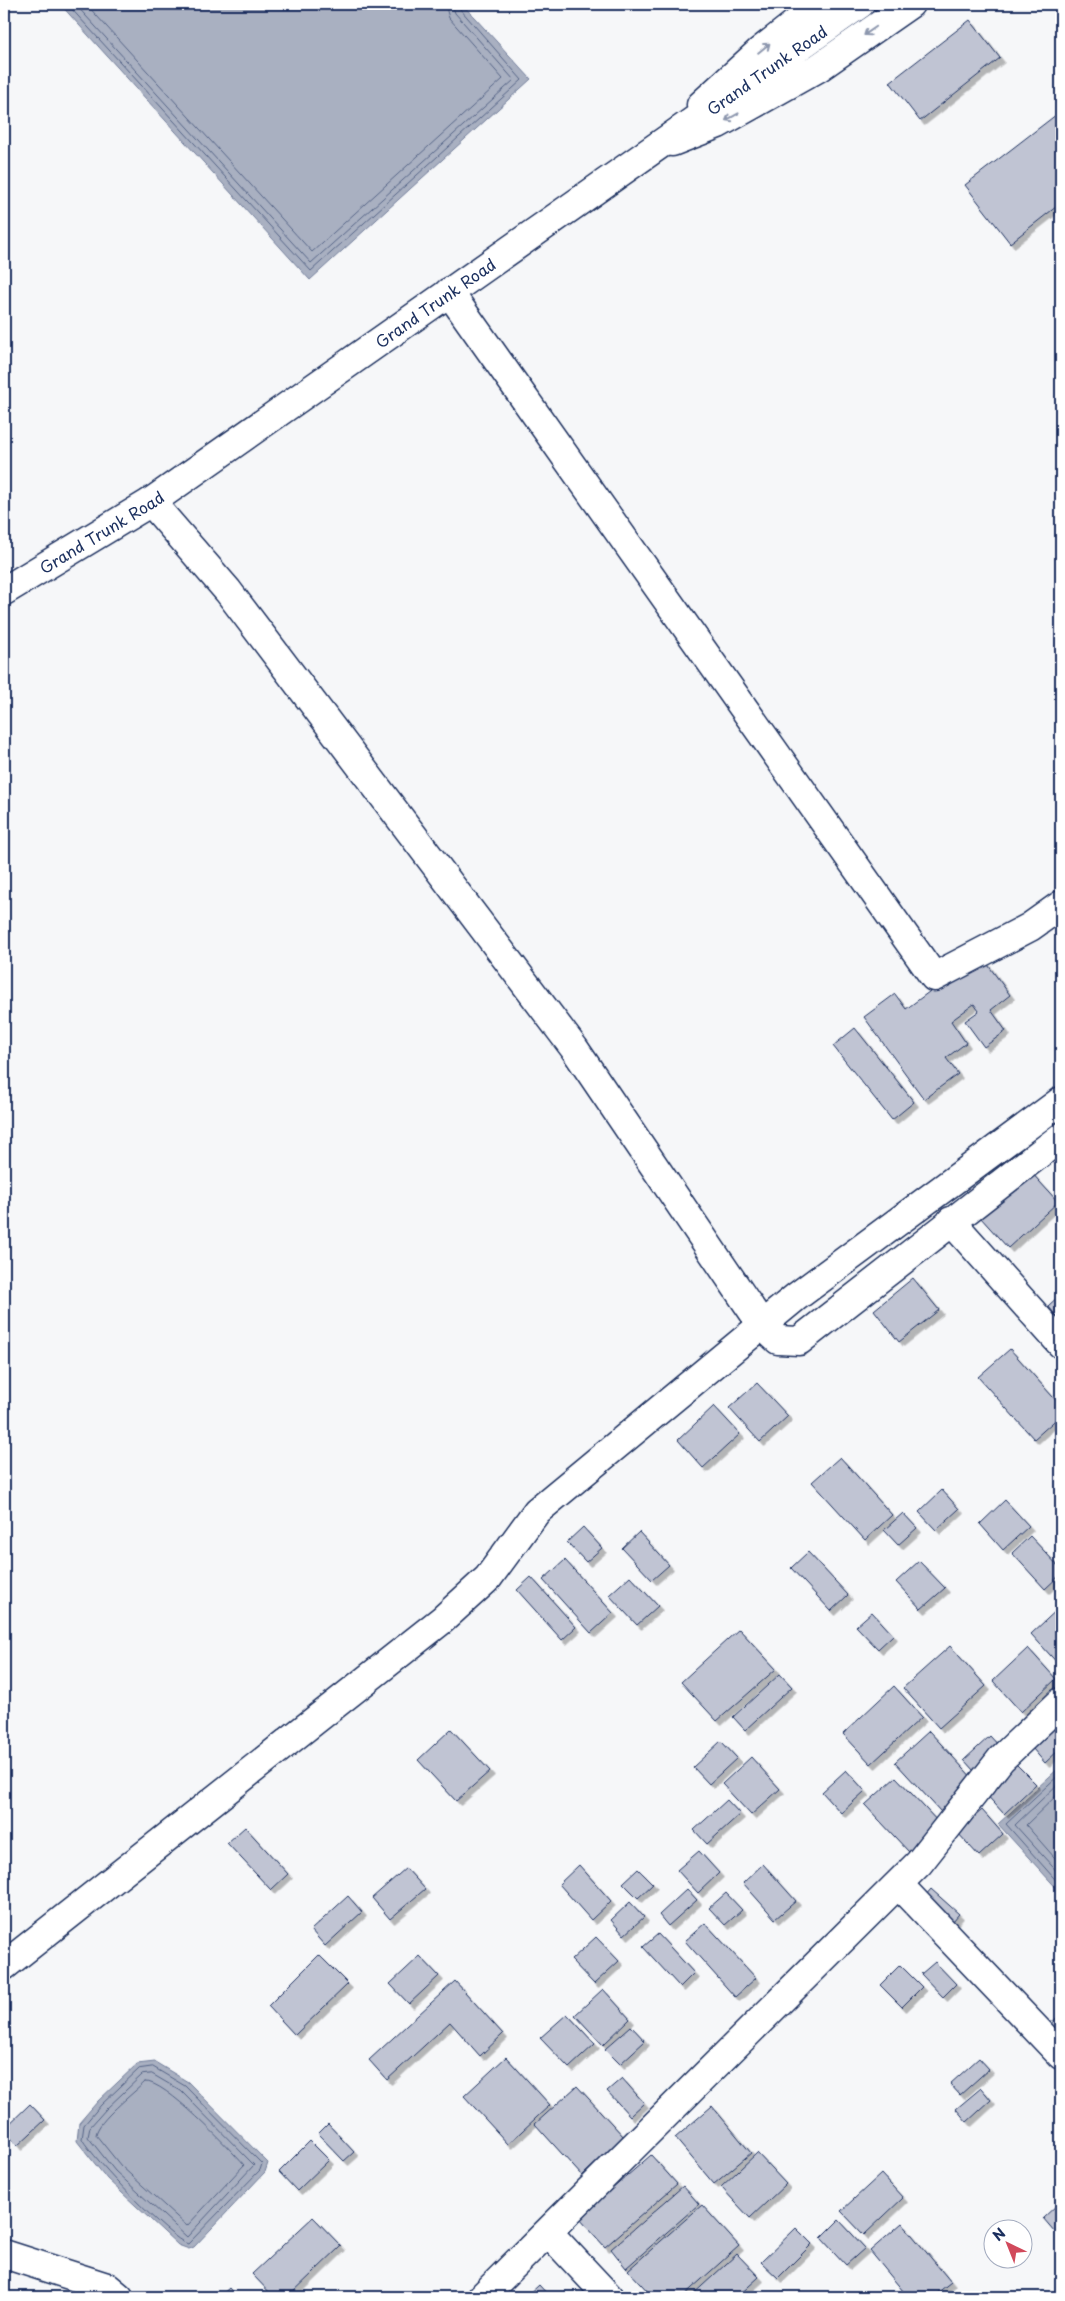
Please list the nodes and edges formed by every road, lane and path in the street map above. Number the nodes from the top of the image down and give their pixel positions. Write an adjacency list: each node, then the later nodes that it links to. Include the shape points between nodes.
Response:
1 (910, 4): 3 (main road, one-way to 3, via 818,68 764,99 718,124)
2 (841, 8): 3 (main road, Grand Trunk Road)
3 (650, 151): 4 (main road, Grand Trunk Road)
4 (449, 292): 5 (main road, Grand Trunk Road); 7 (main road, via 934,976 1030,927)
5 (151, 502): 6 (main road, Grand Trunk Road); 11 (main road, via 234,599 574,1048)
6 (4, 591)
7 (1061, 905)
8 (1061, 1101): 11 (main road)
9 (1061, 1137): 10 (main road)
10 (951, 1221): 11 (main road, via 799,1341 778,1340); 12 (main road)
11 (762, 1325): 15 (main road, via 536,1511 488,1578 442,1620)
12 (1061, 1344)
13 (1061, 1702): 14 (main road, via 1001,1759)
14 (898, 1884): 16 (main road); 17 (main road)
15 (4, 1966)
16 (1061, 2055)
17 (548, 2232): 20 (main road); 21 (main road)
18 (4, 2254): 19 (main road, via 107,2288)
19 (119, 2297)
20 (482, 2297)
21 (608, 2297)

